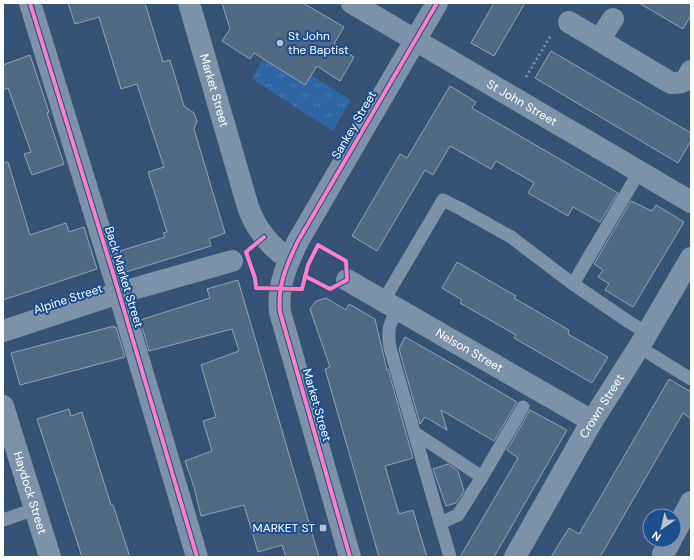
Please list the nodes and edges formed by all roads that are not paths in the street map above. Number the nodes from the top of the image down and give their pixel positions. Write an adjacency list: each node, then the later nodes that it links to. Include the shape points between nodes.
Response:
1 (30, 3): 17 (street, Back Market Street)
2 (189, 3): 13 (street, Market Street, via 252,219 276,250)
3 (352, 3): 8 (street, St John Street)
4 (437, 3): 8 (street, Sankey Street)
5 (613, 19): 7 (street)
6 (562, 25): 7 (street)
7 (599, 40): 9 (street, via 672,83 686,80)
8 (415, 41): 10 (street, St John Street); 13 (street, Sankey Street)
9 (691, 71)
10 (639, 172): 11 (street, St John Street); 16 (lane)
11 (691, 202)
12 (691, 258): 20 (street, Crown Street)
13 (289, 259): 34 (street, Market Street, via 280,288 280,312)
14 (232, 261): 17 (street, Alpine Street)
15 (347, 280): 18 (street, Nelson Street)
16 (573, 284): 18 (lane, via 510,237 443,200); 20 (lane, via 629,322)
17 (119, 292): 19 (street, Alpine Street); 33 (street, Back Market Street)
18 (391, 304): 24 (street, Nelson Street); 25 (lane, via 388,338)
19 (3, 331)
20 (643, 340): 21 (lane); 24 (street, Crown Street)
21 (691, 379)
22 (3, 406): 28 (street, Haydock Street)
23 (523, 407): 26 (lane)
24 (592, 421): 36 (street, Crown Street)
25 (415, 433): 26 (lane); 31 (lane)
26 (482, 477): 31 (lane, via 458,516)
27 (691, 502): 29 (street)
28 (35, 509): 30 (lane); 32 (street, Haydock Street)
29 (682, 519)
30 (3, 520)
31 (440, 523): 35 (lane)
32 (50, 557)
33 (197, 557)
34 (350, 557)
35 (450, 557)
36 (515, 557)

